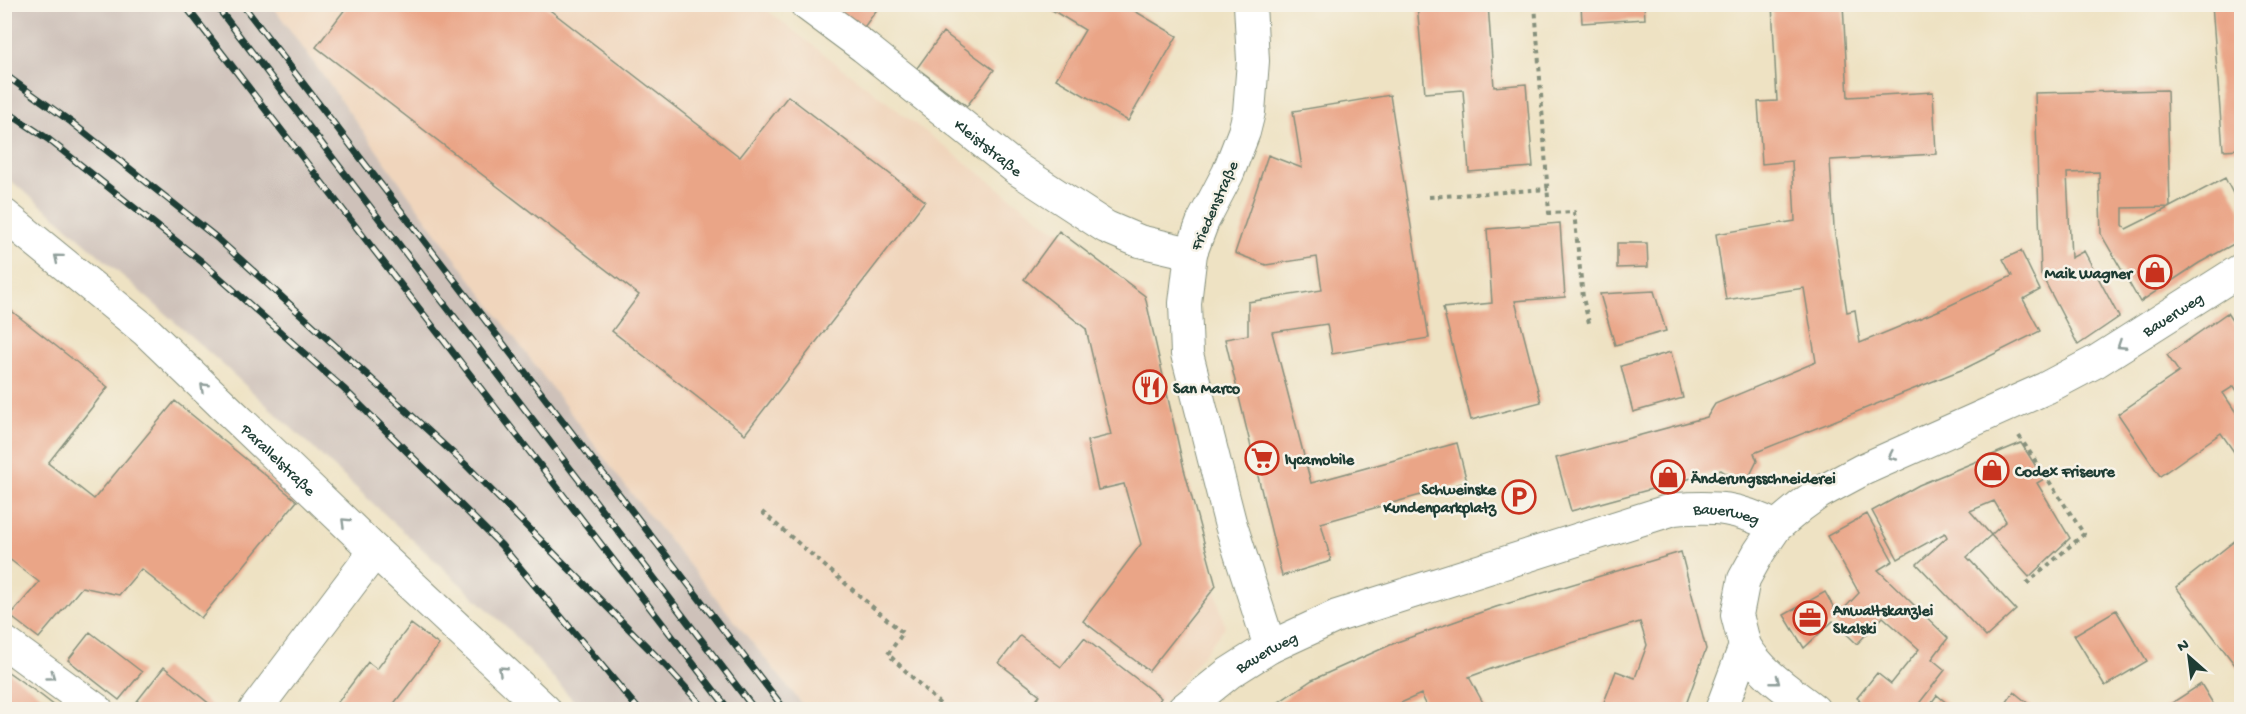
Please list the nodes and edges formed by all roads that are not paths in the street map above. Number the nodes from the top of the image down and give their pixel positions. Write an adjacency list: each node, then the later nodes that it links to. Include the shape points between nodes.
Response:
1 (806, 4): 4 (street, Kleiststraße, via 1017,169 1106,227 1139,241)
2 (1250, 4): 4 (street, Friedenstraße, via 1253,61 1249,112 1228,173)
3 (4, 215): 7 (street, Parallelstraße, one-way to 3, via 145,330)
4 (1191, 253): 10 (street, Friedenstraße, via 1185,303 1187,354 1230,522)
5 (2241, 269): 6 (street, Bauerweg, one-way to 6, via 2097,361 2046,388 1862,470 1801,506)
6 (1776, 527): 9 (street, via 1744,579 1737,615); 10 (street, Bauerweg, via 1739,510 1674,509 1337,616)
7 (375, 551): 12 (street); 13 (street, Parallelstraße, one-way to 7)
8 (4, 642): 11 (street, one-way to 11)
9 (1745, 646): 15 (street); 16 (street, one-way to 16, via 1755,663 1772,679)
10 (1270, 647): 14 (street, Bauerweg)
11 (97, 710)
12 (255, 710)
13 (545, 710)
14 (1183, 710)
15 (1721, 710)
16 (1814, 710)

